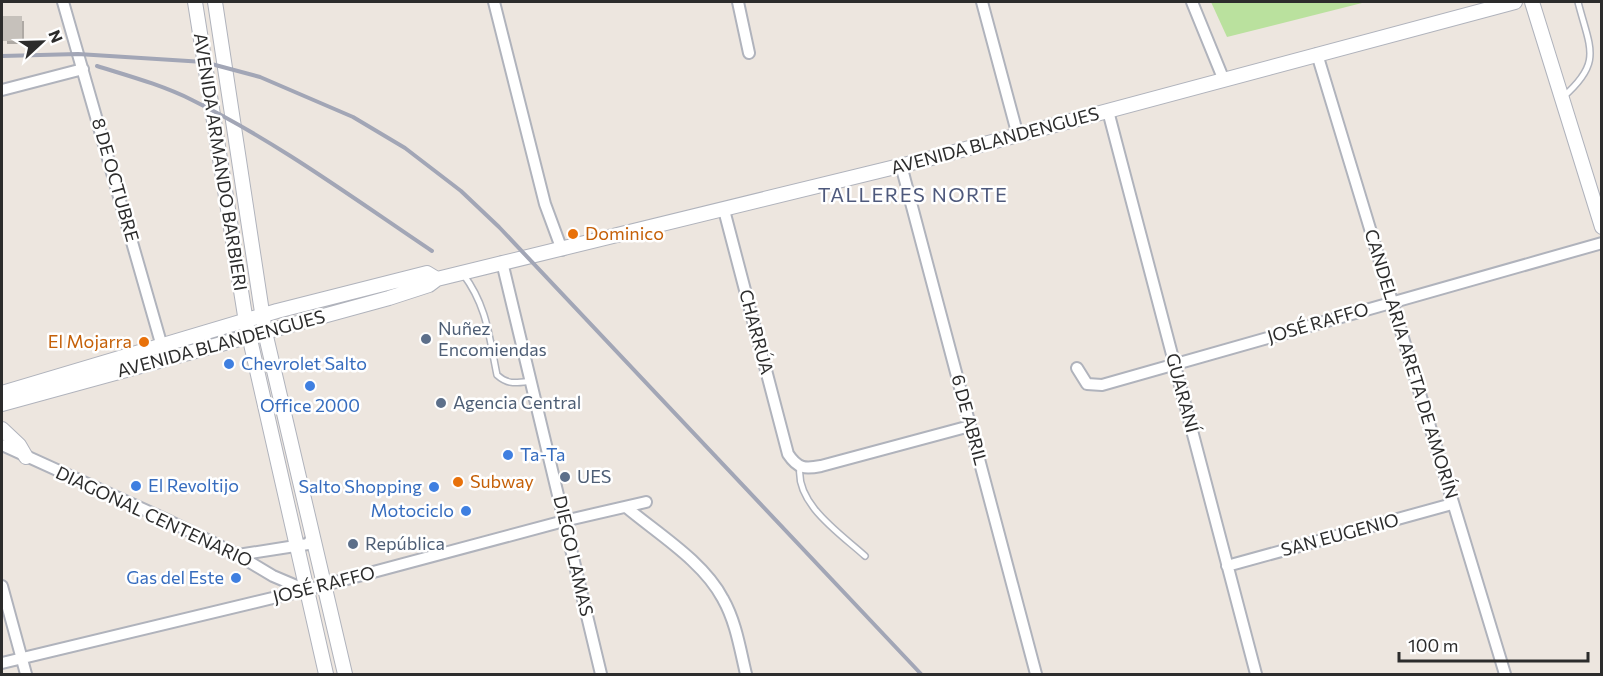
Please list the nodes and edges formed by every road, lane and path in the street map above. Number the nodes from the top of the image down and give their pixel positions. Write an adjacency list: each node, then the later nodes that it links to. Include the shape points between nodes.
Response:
1 (63, 2): 13 (street, 8 DE OCTUBRE)
2 (195, 2): 29 (street, AVENIDA ARMANDO BARBIERI)
3 (215, 2): 28 (street, AVENIDA ARMANDO BARBIERI)
4 (494, 2): 23 (street, via 545,204)
5 (738, 2): 11 (street)
6 (982, 2): 18 (street)
7 (1192, 2): 14 (street)
8 (1515, 2): 12 (street, AVENIDA BLANDENGUES)
9 (1532, 2): 16 (street)
10 (1578, 2): 16 (lane, via 1592,59 1583,80)
11 (749, 53)
12 (1317, 54): 14 (street, AVENIDA BLANDENGUES); 27 (street, CANDELARIA ARETA DE AMORÍN)
13 (83, 69): 15 (street); 31 (street, 8 DE OCTUBRE)
14 (1223, 78): 17 (street, AVENIDA BLANDENGUES)
15 (2, 90)
16 (1562, 98): 21 (street)
17 (1108, 111): 18 (street, AVENIDA BLANDENGUES); 32 (street, GUARANÍ)
18 (1018, 136): 19 (street, AVENIDA BLANDENGUES)
19 (901, 165): 20 (street, AVENIDA BLANDENGUES); 37 (street, 6 DE ABRIL)
20 (724, 210): 23 (street, AVENIDA BLANDENGUES); 41 (street, CHARRÚA, via 788,454)
21 (1602, 227)
22 (1602, 243): 27 (street, JOSÉ RAFFO)
23 (562, 250): 24 (street, AVENIDA BLANDENGUES)
24 (502, 262): 25 (street, AVENIDA BLANDENGUES); 34 (street, DIEGO LAMAS)
25 (462, 272): 26 (street, AVENIDA BLANDENGUES); 34 (lane, via 482,305 497,375 513,384)
26 (437, 279): 28 (street, AVENIDA BLANDENGUES, via 427,273); 30 (street, AVENIDA BLANDENGUES, via 429,285)
27 (1393, 301): 32 (street, JOSÉ RAFFO); 43 (street, CANDELARIA ARETA DE AMORÍN)
28 (262, 317): 29 (street, AVENIDA BLANDENGUES); 30 (street, AVENIDA ARMANDO BARBIERI)
29 (248, 329): 30 (street, AVENIDA BLANDENGUES); 31 (street, AVENIDA BLANDENGUES); 47 (street, AVENIDA ARMANDO BARBIERI)
30 (265, 332): 46 (street, AVENIDA ARMANDO BARBIERI)
31 (164, 353): 35 (street, AVENIDA BLANDENGUES); 36 (street, AVENIDA BLANDENGUES)
32 (1175, 364): 33 (street, JOSÉ RAFFO, via 1101,385 1087,384); 50 (street, GUARANÍ)
33 (1077, 368)
34 (531, 381): 45 (street, DIEGO LAMAS)
35 (2, 393)
36 (2, 404)
37 (970, 426): 41 (street, via 821,466); 61 (street, 6 DE ABRIL)
38 (2, 429): 40 (street)
39 (2, 445): 40 (street, DIAGONAL CENTENARIO)
40 (26, 457): 48 (street, DIAGONAL CENTENARIO)
41 (800, 467): 49 (lane, via 799,481 806,497)
42 (646, 502): 44 (street, JOSÉ RAFFO)
43 (1452, 504): 50 (street, SAN EUGENIO); 63 (street, CANDELARIA ARETA DE AMORÍN)
44 (626, 507): 45 (street, JOSÉ RAFFO); 60 (street, via 695,564 723,598)
45 (564, 521): 52 (street, JOSÉ RAFFO); 59 (street, DIEGO LAMAS)
46 (312, 538): 47 (street); 52 (street, AVENIDA ARMANDO BARBIERI)
47 (297, 546): 48 (street); 53 (street, AVENIDA ARMANDO BARBIERI)
48 (238, 555): 53 (street, DIAGONAL CENTENARIO)
49 (865, 556)
50 (1227, 566): 62 (street, GUARANÍ)
51 (2, 586): 54 (street)
52 (323, 586): 53 (street, JOSÉ RAFFO); 58 (street, AVENIDA ARMANDO BARBIERI)
53 (306, 590): 54 (street, JOSÉ RAFFO); 57 (street, AVENIDA ARMANDO BARBIERI)
54 (22, 658): 55 (street, JOSÉ RAFFO); 56 (street)
55 (2, 663)
56 (27, 675)
57 (326, 675)
58 (345, 675)
59 (601, 675)
60 (746, 675)
61 (1036, 675)
62 (1256, 675)
63 (1504, 675)

